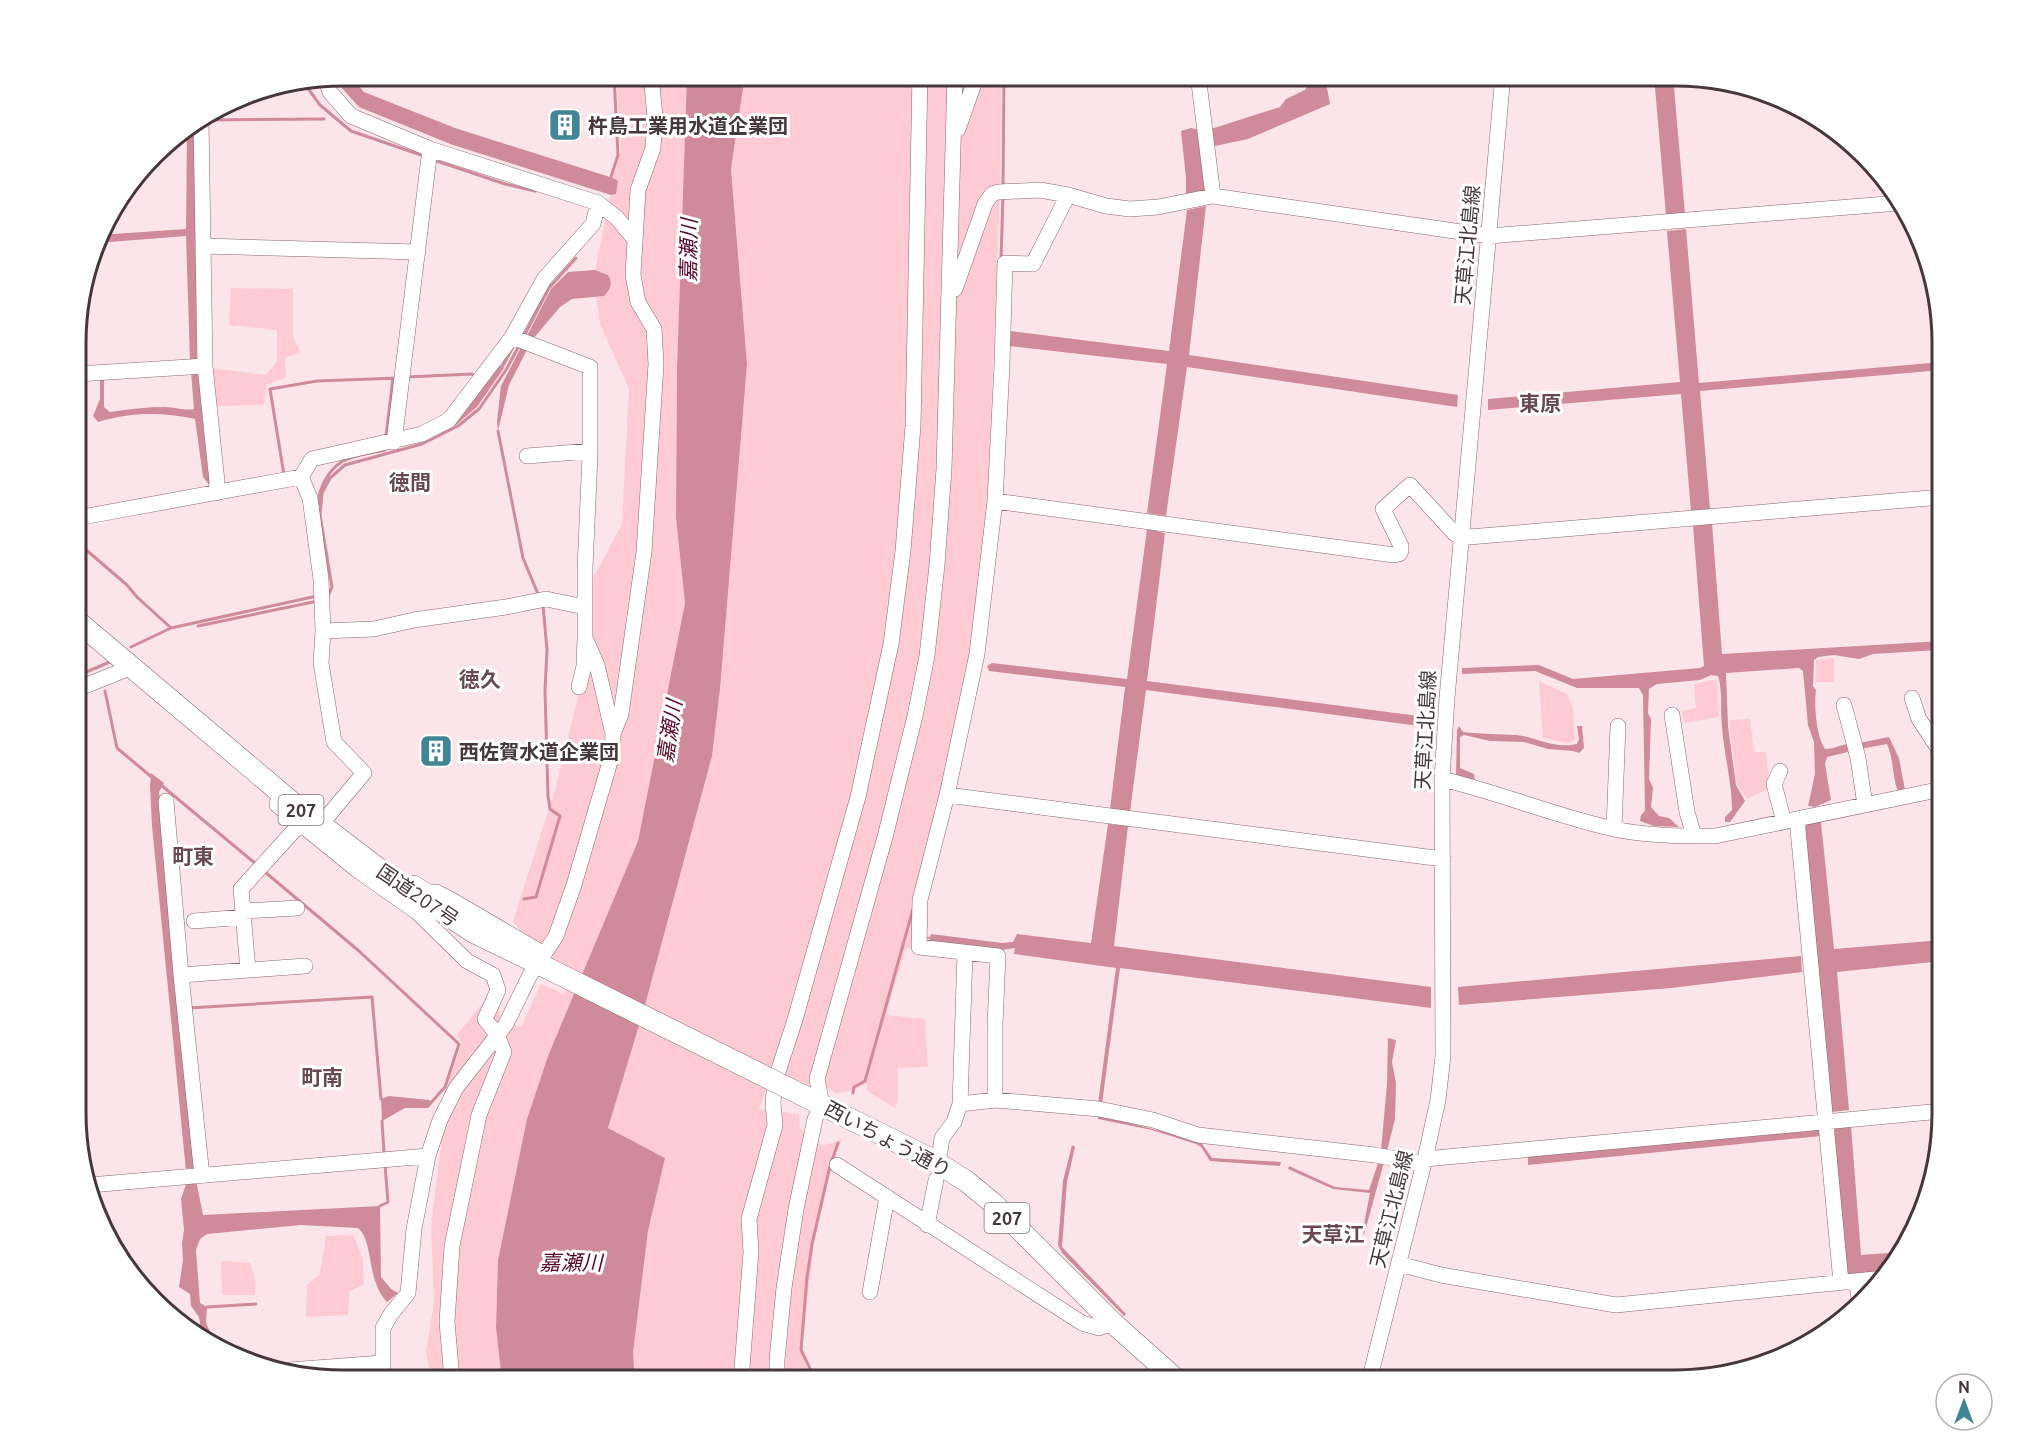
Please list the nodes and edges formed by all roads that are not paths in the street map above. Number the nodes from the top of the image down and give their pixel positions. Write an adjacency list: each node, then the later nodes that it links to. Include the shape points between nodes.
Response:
1 (328, 86): 10 (street, via 351,116)
2 (652, 86): 16 (street, via 653,148 638,190)
3 (920, 86): 90 (street, via 913,426 891,644 858,797 775,1080 775,1125 749,1219 751,1252)
4 (955, 86): 9 (street)
5 (973, 86): 9 (street)
6 (1200, 86): 12 (street, via 1206,139)
7 (1502, 86): 15 (street, 天草江北島線)
8 (201, 128): 17 (street)
9 (954, 139): 19 (street)
10 (430, 149): 13 (street); 18 (street)
11 (1068, 195): 12 (street, via 1130,209); 19 (street, via 1040,190 992,194); 29 (street, via 1033,264 1005,262)
12 (1202, 198): 15 (street)
13 (598, 203): 16 (street); 20 (street, via 593,224 544,279)
14 (1892, 205): 15 (street)
15 (1489, 236): 31 (street, 天草江北島線)
16 (635, 240): 43 (street, via 633,275 638,302 654,329 657,364 644,552 621,714)
17 (203, 246): 18 (street); 21 (street)
18 (418, 252): 23 (street, via 402,377)
19 (950, 297): 66 (street, via 942,490 927,656 885,837)
20 (522, 340): 23 (street, via 480,380 449,420 422,434); 24 (street, via 590,367)
21 (197, 366): 22 (street); 27 (street)
22 (86, 373)
23 (387, 443): 26 (street, via 312,459)
24 (590, 451): 25 (street); 32 (street)
25 (527, 456)
26 (301, 477): 27 (street); 34 (street, via 310,498)
27 (217, 487): 30 (street)
28 (1932, 498): 31 (street)
29 (995, 501): 31 (street, via 1399,554 1401,546 1383,509 1410,485 1455,534); 48 (street, via 977,654)
30 (86, 516)
31 (1461, 535): 46 (street, 天草江北島線)
32 (585, 607): 34 (street, via 546,599 374,629); 35 (street)
33 (86, 629): 36 (highway, 国道207号 / 207)
34 (323, 632): 52 (street, via 321,663 334,742 364,773)
35 (585, 638): 38 (street); 43 (street, via 597,665)
36 (132, 667): 37 (street); 51 (highway, 国道207号 / 207, via 280,792)
37 (86, 685)
38 (579, 687)
39 (1912, 698): 44 (street)
40 (1844, 705): 50 (street)
41 (1672, 715): 55 (street)
42 (1618, 726): 54 (street)
43 (612, 734): 61 (street, via 612,755 573,885)
44 (1932, 739)
45 (1780, 771): 53 (street, via 1774,784)
46 (1442, 779): 54 (street); 56 (street, 天草江北島線)
47 (1932, 791): 50 (street)
48 (947, 795): 56 (street); 60 (street, via 920,900 919,947)
49 (166, 801): 64 (street)
50 (1865, 805): 53 (street)
51 (300, 816): 52 (street, via 310,806); 58 (street, via 241,889); 61 (highway, 国道207号 / 207, via 473,932); 65 (street, via 357,870 417,912 467,961 493,975 498,990 485,1019)
52 (327, 817): 61 (street, via 390,867 429,892 450,899)
53 (1802, 818): 55 (street, via 1715,836); 70 (street, via 1811,963)
54 (1614, 829): 55 (street)
55 (1694, 836)
56 (1443, 860): 73 (street, 天草江北島線, via 1443,1056)
57 (297, 908): 58 (street)
58 (243, 914): 59 (street); 63 (street)
59 (194, 921)
60 (965, 953): 67 (street, via 998,956); 68 (street)
61 (543, 962): 65 (street); 66 (highway, 国道207号 / 207, bridge)
62 (305, 966): 63 (street)
63 (248, 970): 64 (street)
64 (181, 975): 75 (street)
65 (496, 1035): 72 (street, via 456,1088); 89 (street, via 504,1052 479,1115 452,1246 447,1322)
66 (814, 1101): 85 (highway, 西いちょう通り / 207, via 931,1159 966,1181); 91 (street, via 815,1119 784,1288)
67 (995, 1101): 68 (street); 73 (street, via 1099,1109 1153,1120 1198,1135)
68 (960, 1104): 71 (street, via 954,1122 942,1138)
69 (1932, 1112): 70 (street)
70 (1836, 1121): 73 (street); 82 (street)
71 (940, 1152)
72 (428, 1156): 75 (street); 86 (street, via 414,1229 408,1293 383,1328)
73 (1424, 1161): 80 (street, 天草江北島線)
74 (837, 1165): 78 (street)
75 (202, 1176): 77 (street)
76 (936, 1180): 79 (street)
77 (96, 1188)
78 (887, 1197): 79 (street); 83 (street)
79 (927, 1225): 85 (street, via 1082,1323 1099,1328)
80 (1399, 1264): 82 (street, via 1441,1275 1616,1305); 93 (street, 天草江北島線)
81 (1872, 1280): 82 (street)
82 (1849, 1282): 84 (street)
83 (870, 1292)
84 (1856, 1296)
85 (1113, 1323): 92 (highway, 西いちょう通り / 207)
86 (382, 1363): 87 (street); 88 (street)
87 (327, 1370)
88 (382, 1370)
89 (451, 1370)
90 (742, 1370)
91 (777, 1370)
92 (1166, 1370)
93 (1372, 1370)

